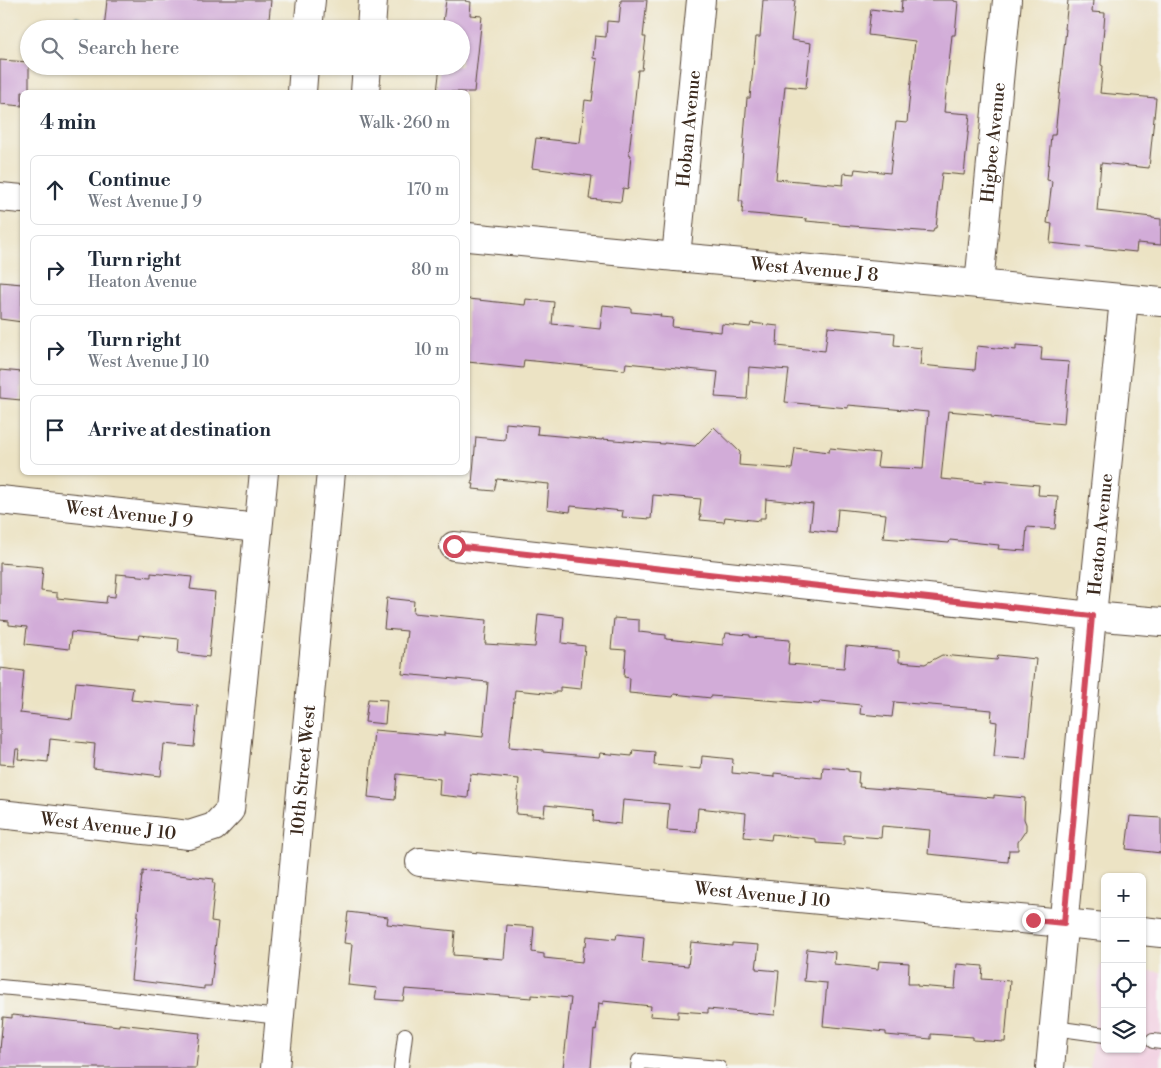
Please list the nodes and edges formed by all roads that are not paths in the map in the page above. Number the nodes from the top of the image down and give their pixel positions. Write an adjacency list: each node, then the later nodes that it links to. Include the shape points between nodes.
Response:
1 (311, 0): 5 (street)
2 (373, 0): 6 (street)
3 (701, 0): 14 (street, Hoban Avenue)
4 (1007, 0): 15 (street, Higbee Avenue)
5 (309, 20)
6 (371, 20)
7 (303, 75): 9 (street)
8 (366, 75): 10 (street)
9 (302, 90)
10 (365, 90)
11 (0, 197): 12 (street)
12 (20, 199)
13 (470, 237): 14 (street, West Avenue J 8)
14 (676, 257): 15 (street, West Avenue J 8)
15 (979, 284): 16 (street, West Avenue J 8)
16 (1124, 299): 17 (street, West Avenue J 8); 23 (street, Heaton Avenue)
17 (1161, 302)
18 (264, 475): 21 (street)
19 (331, 475): 32 (street, 10th Street West)
20 (0, 500): 21 (street, West Avenue J 9)
21 (258, 528): 25 (street, West Avenue J 10, via 230,810 214,827 189,835)
22 (454, 546): 23 (street)
23 (1092, 616): 24 (street); 27 (street, Heaton Avenue)
24 (1161, 622)
25 (0, 814)
26 (420, 862): 27 (street, West Avenue J 10)
27 (1064, 923): 28 (street, West Avenue J 10); 33 (street, Heaton Avenue)
28 (1101, 927)
29 (1146, 931): 30 (street)
30 (1161, 933)
31 (0, 986): 32 (lane)
32 (280, 1017): 36 (street, 10th Street West)
33 (1054, 1028): 34 (lane); 40 (street, Heaton Avenue)
34 (1101, 1034)
35 (405, 1035): 37 (lane)
36 (275, 1068)
37 (402, 1068)
38 (638, 1068): 39 (lane, via 639,1061)
39 (719, 1068)
40 (1050, 1068)

